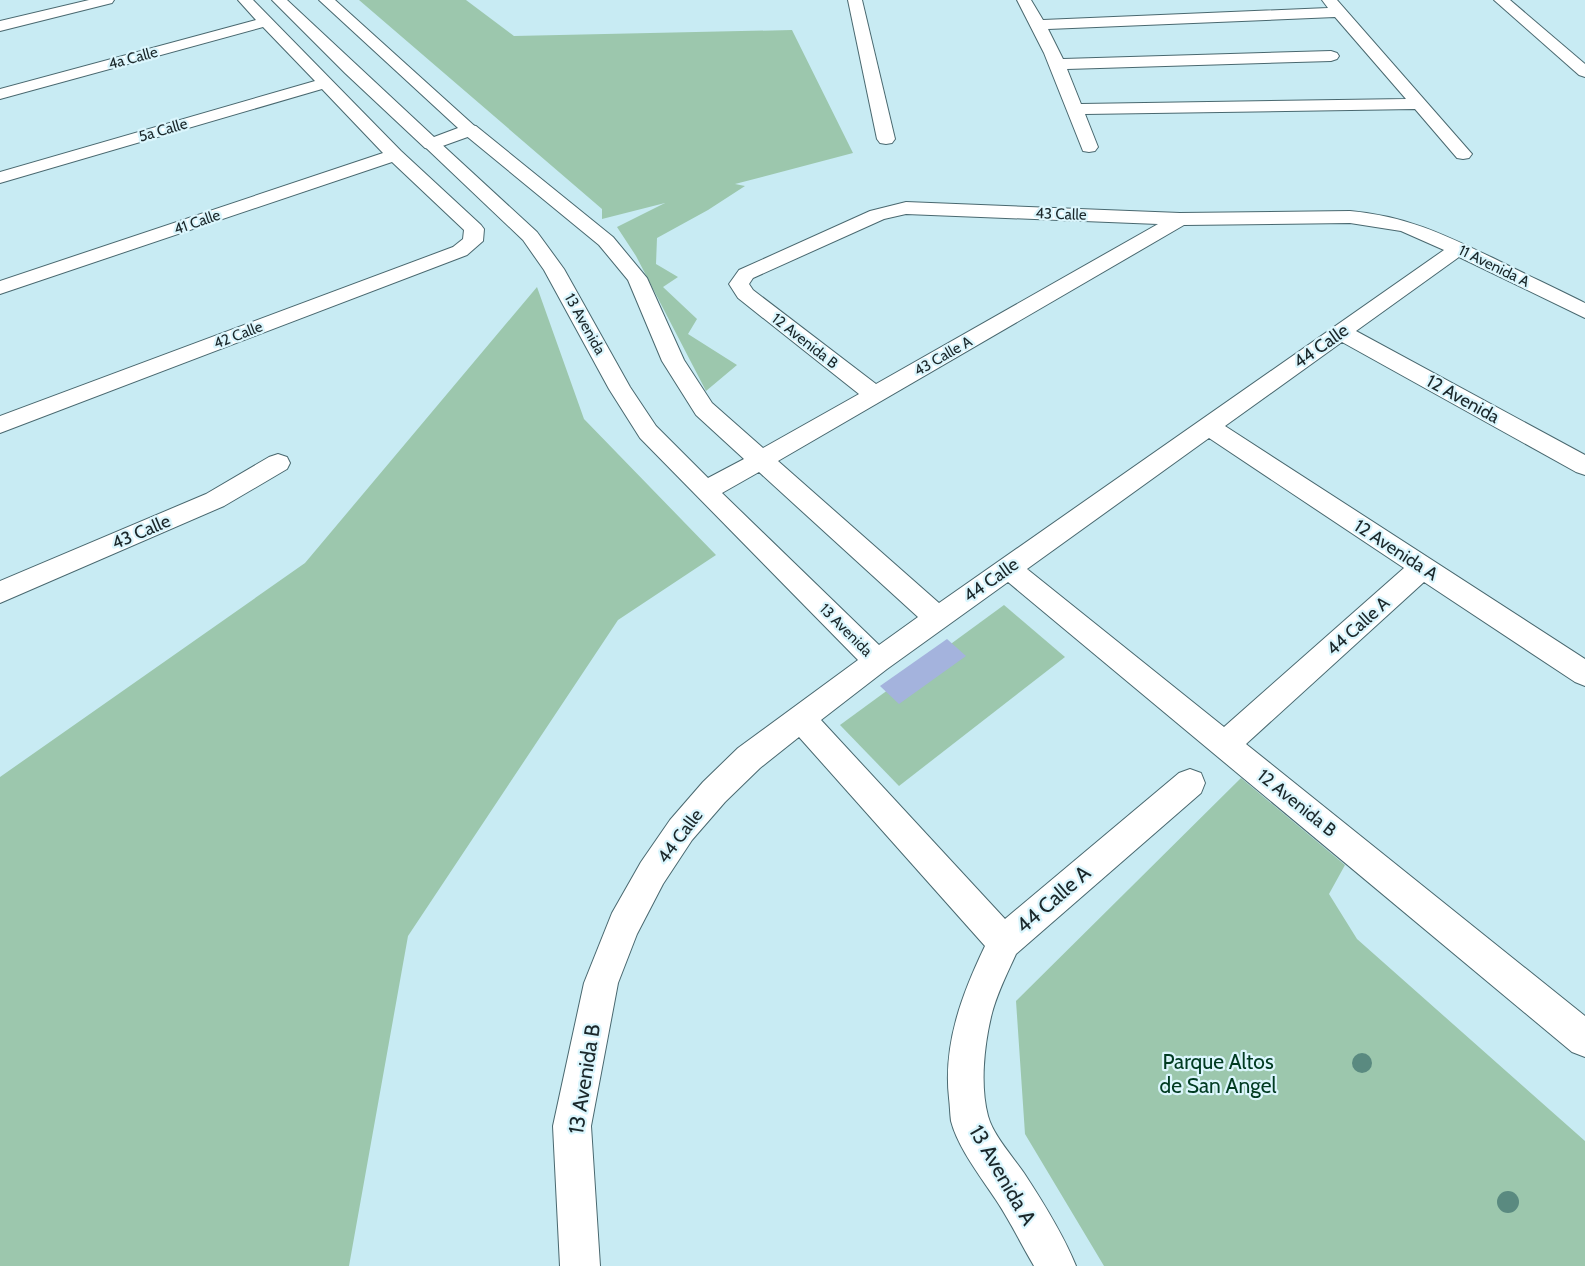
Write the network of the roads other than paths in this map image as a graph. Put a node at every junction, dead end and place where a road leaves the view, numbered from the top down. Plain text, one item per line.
1 (107, 0) edge
2 (245, 0) edge
3 (279, 0) edge
4 (326, 0) edge
5 (855, 0) edge
6 (1024, 0) edge
7 (1501, 0) edge
8 (1334, 6) edge
9 (266, 22) junction
10 (1040, 25) junction
11 (0, 26) edge
12 (1331, 56) dead end
13 (1059, 64) junction
14 (1581, 66) edge
15 (326, 83) junction
16 (0, 94) edge
17 (1419, 104) junction
18 (1075, 109) junction
19 (470, 130) junction
20 (886, 139) dead end
21 (431, 144) junction
22 (1089, 147) dead end
23 (1463, 154) dead end
24 (395, 155) junction
25 (0, 178) edge
26 (1180, 219) junction
27 (1401, 224) joint
28 (1458, 249) junction
29 (739, 284) joint
30 (0, 288) edge
31 (1585, 311) edge
32 (1341, 332) junction
33 (875, 395) junction
34 (0, 425) edge
35 (1208, 426) junction
36 (760, 461) junction
37 (278, 463) dead end
38 (1585, 466) edge
39 (705, 491) junction
40 (1008, 568) junction
41 (1423, 568) junction
42 (0, 592) edge
43 (938, 618) junction
44 (877, 661) junction
45 (1585, 674) edge
46 (801, 719) junction
47 (1225, 745) junction
48 (1190, 783) dead end
49 (1004, 942) junction
50 (601, 983) joint
51 (1585, 1039) edge
52 (968, 1050) joint
53 (580, 1266) edge
54 (1056, 1266) edge

1 - 11 street
2 - 9 street
3 - 21 street, 13 Avenida
4 - 19 street
5 - 20 street
6 - 10 street
7 - 14 street
8 - 10 street
8 - 17 street
9 - 15 street
9 - 16 street, 4a Calle
10 - 13 street
12 - 13 street
13 - 18 street
15 - 24 street
15 - 25 street, 5a Calle
17 - 18 street
17 - 23 street
18 - 22 street
19 - 21 street
19 - 36 street
21 - 39 street, 13 Avenida
24 - 30 street, 41 Calle
24 - 34 street, 42 Calle
26 - 27 street, 43 Calle
26 - 29 street, 43 Calle
26 - 33 street, 43 Calle A
27 - 28 street, 11 Avenida A
28 - 31 street, 11 Avenida A
28 - 32 street, 44 Calle
29 - 33 street, 12 Avenida B
32 - 35 street, 44 Calle
32 - 38 street, 12 Avenida
33 - 36 street, 43 Calle A
35 - 40 street, 44 Calle
35 - 41 street, 12 Avenida A
36 - 39 street, 43 Calle A
36 - 43 street
37 - 42 street, 43 Calle
39 - 44 street, 13 Avenida
40 - 43 street, 44 Calle
40 - 47 street, 12 Avenida B
41 - 45 street, 12 Avenida A
41 - 47 street, 44 Calle A
43 - 44 street, 44 Calle
44 - 46 street, 44 Calle
46 - 49 street
46 - 50 street, 44 Calle
47 - 51 street, 12 Avenida B
48 - 49 street, 44 Calle A
49 - 52 street, 44 Calle A
50 - 53 street, 13 Avenida B
52 - 54 street, 13 Avenida A

